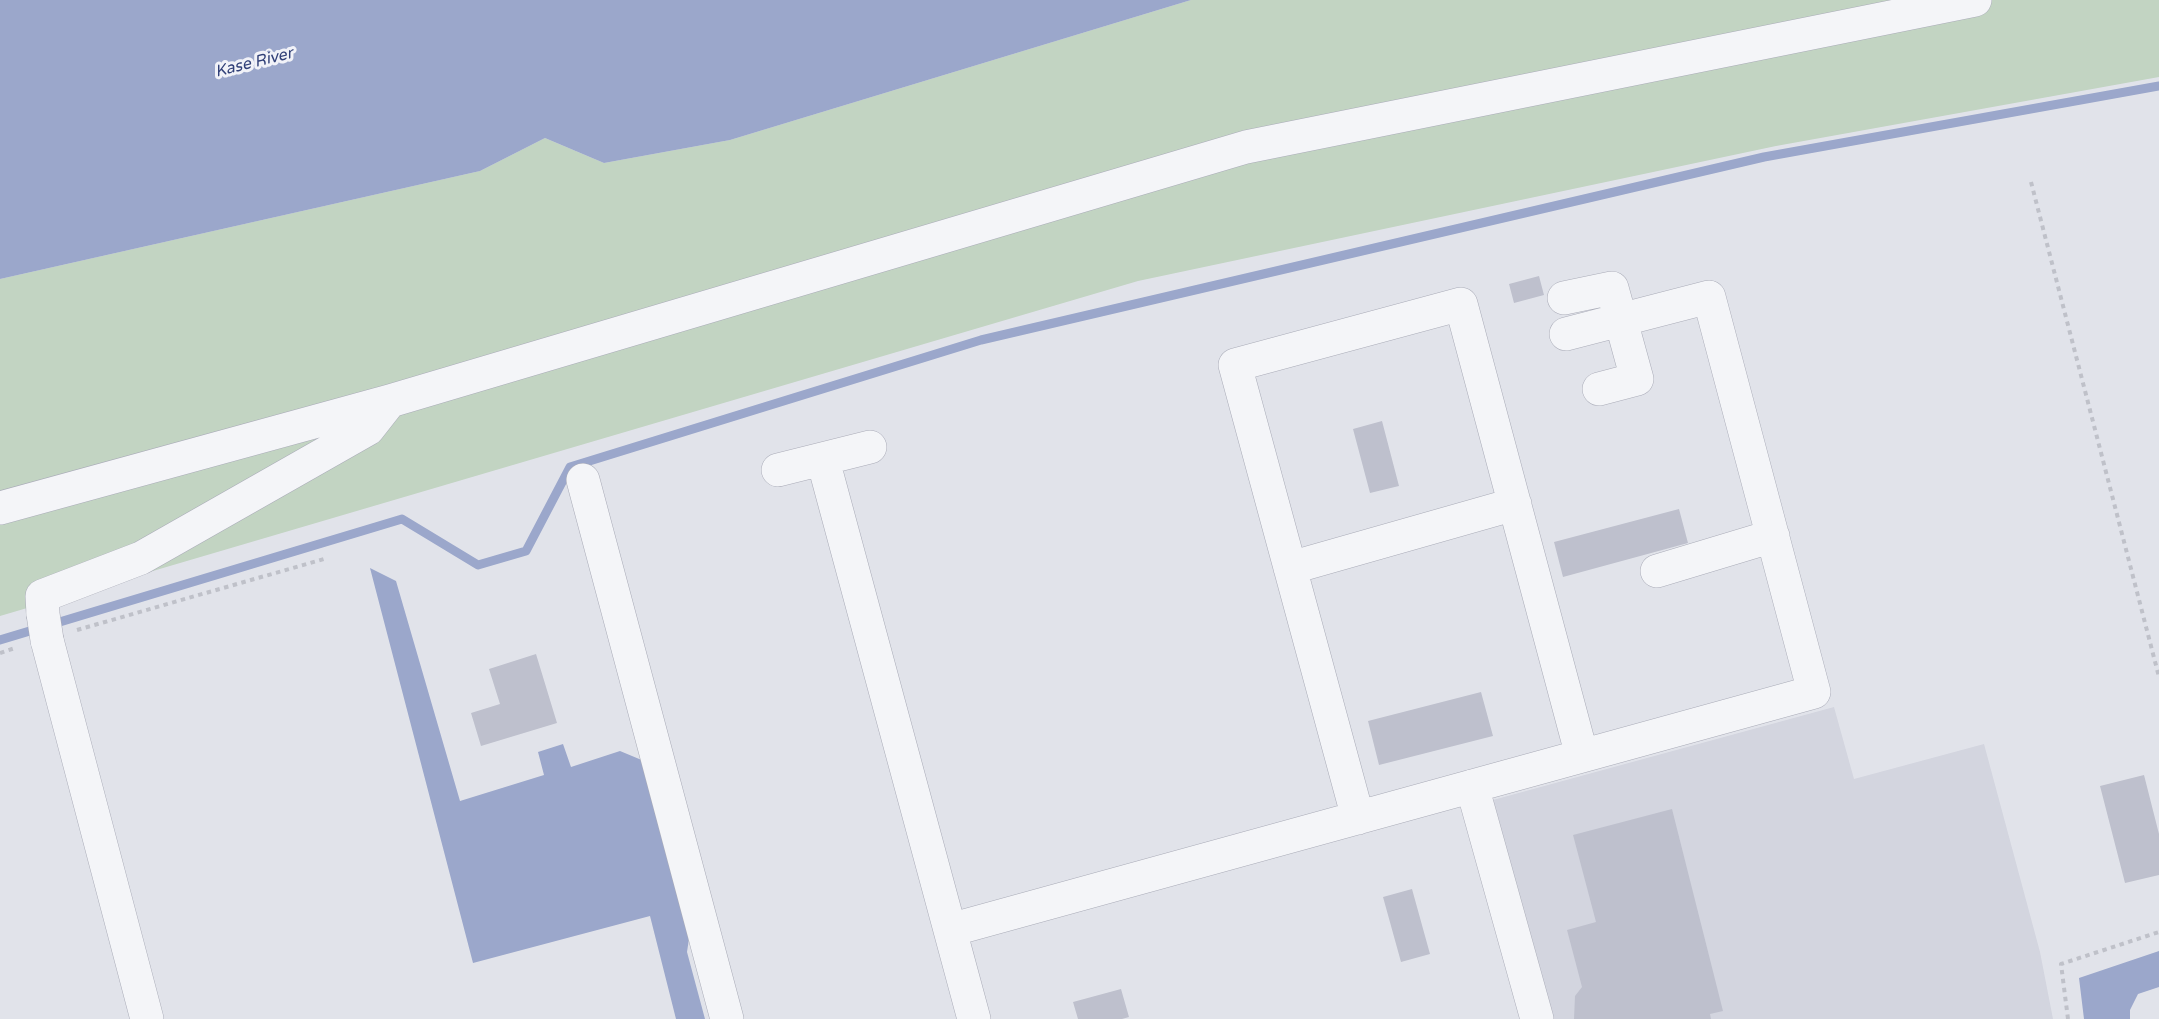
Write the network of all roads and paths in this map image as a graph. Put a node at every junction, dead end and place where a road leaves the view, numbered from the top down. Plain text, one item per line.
1 (1975, 0) edge
2 (2031, 182) dead end
3 (1564, 298) dead end
4 (1621, 320) junction
5 (1566, 334) dead end
6 (1599, 388) dead end
7 (390, 401) junction
8 (870, 447) dead end
9 (823, 460) junction
10 (778, 470) dead end
11 (583, 480) dead end
12 (1515, 504) junction
13 (0, 508) edge
14 (1773, 536) junction
15 (324, 559) dead end
16 (1290, 568) junction
17 (1657, 571) dead end
18 (45, 633) junction
19 (0, 653) edge
20 (2159, 677) edge
21 (1582, 756) junction
22 (1472, 786) junction
23 (1358, 818) junction
24 (961, 927) dead end
25 (2159, 932) edge
26 (147, 1019) edge
27 (727, 1019) edge
28 (974, 1019) edge
29 (1537, 1019) edge
30 (2068, 1019) edge

1 - 7 street
2 - 20 path
3 - 4 street
4 - 5 street
4 - 6 street
4 - 14 street
7 - 13 street
7 - 18 street
8 - 9 street
9 - 10 street
9 - 28 street
11 - 27 street
12 - 16 street
12 - 16 street
12 - 21 street
14 - 17 street
14 - 21 street
15 - 18 path
16 - 23 street
18 - 19 path
18 - 26 street
21 - 22 street
22 - 23 street
22 - 29 street
23 - 24 street
25 - 30 path

